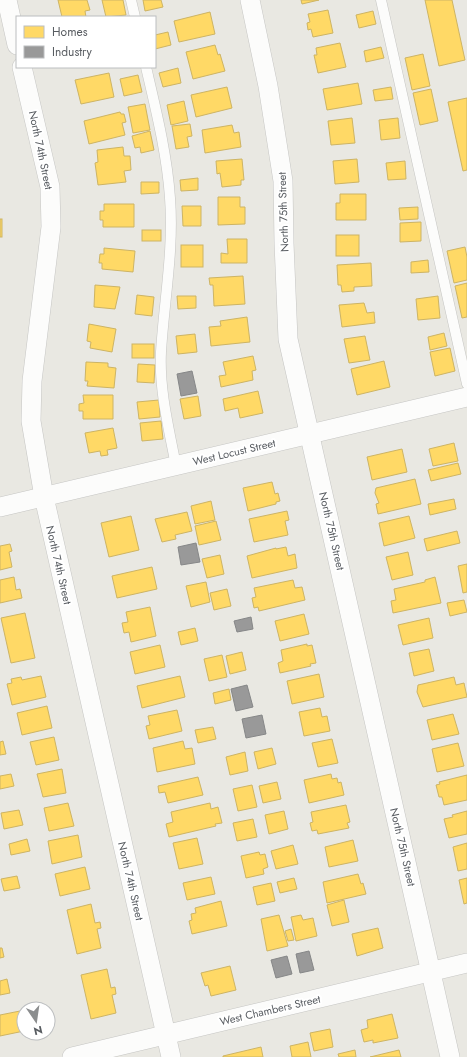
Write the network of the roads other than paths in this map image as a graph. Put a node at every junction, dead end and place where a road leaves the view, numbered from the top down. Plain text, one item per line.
1 (7, 0) edge
2 (132, 0) edge
3 (250, 0) edge
4 (381, 0) edge
5 (135, 16) edge
6 (16, 40) edge
7 (22, 68) edge
8 (146, 68) edge
9 (467, 384) edge
10 (467, 397) edge
11 (310, 434) junction
12 (176, 466) junction
13 (44, 497) junction
14 (0, 508) edge
15 (467, 963) edge
16 (431, 972) junction
17 (166, 1034) junction
18 (72, 1057) edge
19 (171, 1057) edge
20 (450, 1057) edge

1 - 6 street
2 - 5 lane
3 - 11 street, North 75th Street
4 - 9 lane
7 - 13 street, North 74th Street
8 - 12 lane
10 - 11 street, West Locust Street
11 - 12 street, West Locust Street
11 - 16 street, North 75th Street
12 - 13 street, West Locust Street
13 - 14 street, West Locust Street
13 - 17 street, North 74th Street
15 - 16 street, West Chambers Street
16 - 17 street, West Chambers Street
16 - 20 street, North 75th Street
17 - 18 street, West Chambers Street
17 - 19 street, North 74th Street

